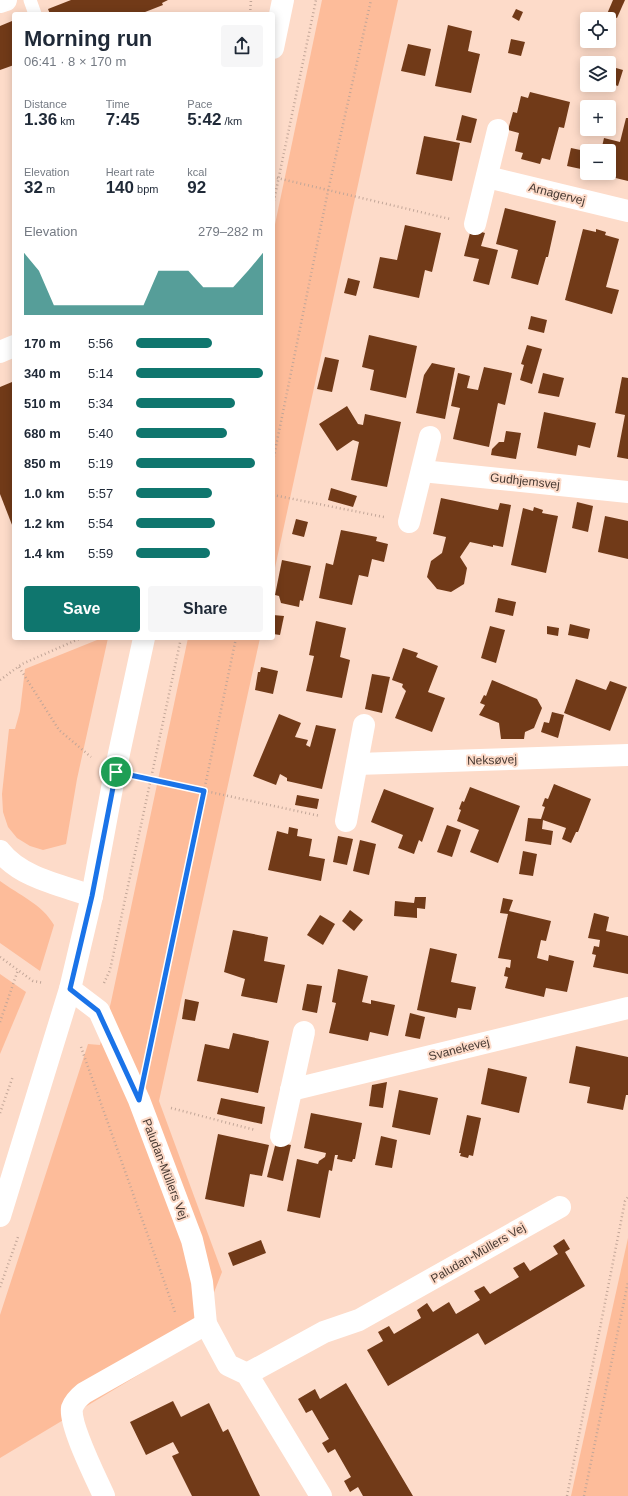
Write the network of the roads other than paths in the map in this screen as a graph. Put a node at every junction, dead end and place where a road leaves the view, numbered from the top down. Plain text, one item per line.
1 (6, 0) edge
2 (30, 0) edge
3 (283, 0) edge
4 (0, 2) edge
5 (35, 12) edge
6 (275, 38) edge
7 (498, 130) dead end
8 (486, 177) junction
9 (628, 212) edge
10 (475, 224) road end
11 (12, 347) edge
12 (0, 352) edge
13 (430, 437) dead end
14 (422, 471) junction
15 (628, 492) edge
16 (409, 522) road end
17 (144, 640) edge
18 (364, 725) dead end
19 (628, 755) edge
20 (357, 764) junction
21 (346, 821) road end
22 (0, 851) edge
23 (92, 896) junction
24 (70, 989) junction
25 (628, 1008) edge
26 (304, 1032) dead end
27 (291, 1090) junction
28 (281, 1136) road end
29 (16, 1166) junction
30 (0, 1200) edge
31 (560, 1207) dead end
32 (0, 1216) edge
33 (206, 1324) junction
34 (247, 1374) junction
35 (104, 1496) edge
36 (321, 1496) edge

1 - 4 street
2 - 5 lane
3 - 6 street
7 - 8 street
8 - 9 street, Arnagervej
8 - 10 street
11 - 12 street
13 - 14 street
14 - 15 street, Gudhjemsvej
14 - 16 street
17 - 23 street
18 - 20 street
19 - 20 street, Neksøvej
20 - 21 street
22 - 23 street
23 - 24 street
24 - 29 street
24 - 33 street, Paludan-Müllers Vej
25 - 27 street, Svanekevej
26 - 27 street
27 - 28 street
29 - 30 street
29 - 32 street
31 - 34 street, Paludan-Müllers Vej
33 - 34 street, Paludan-Müllers Vej
33 - 35 street
34 - 36 street

